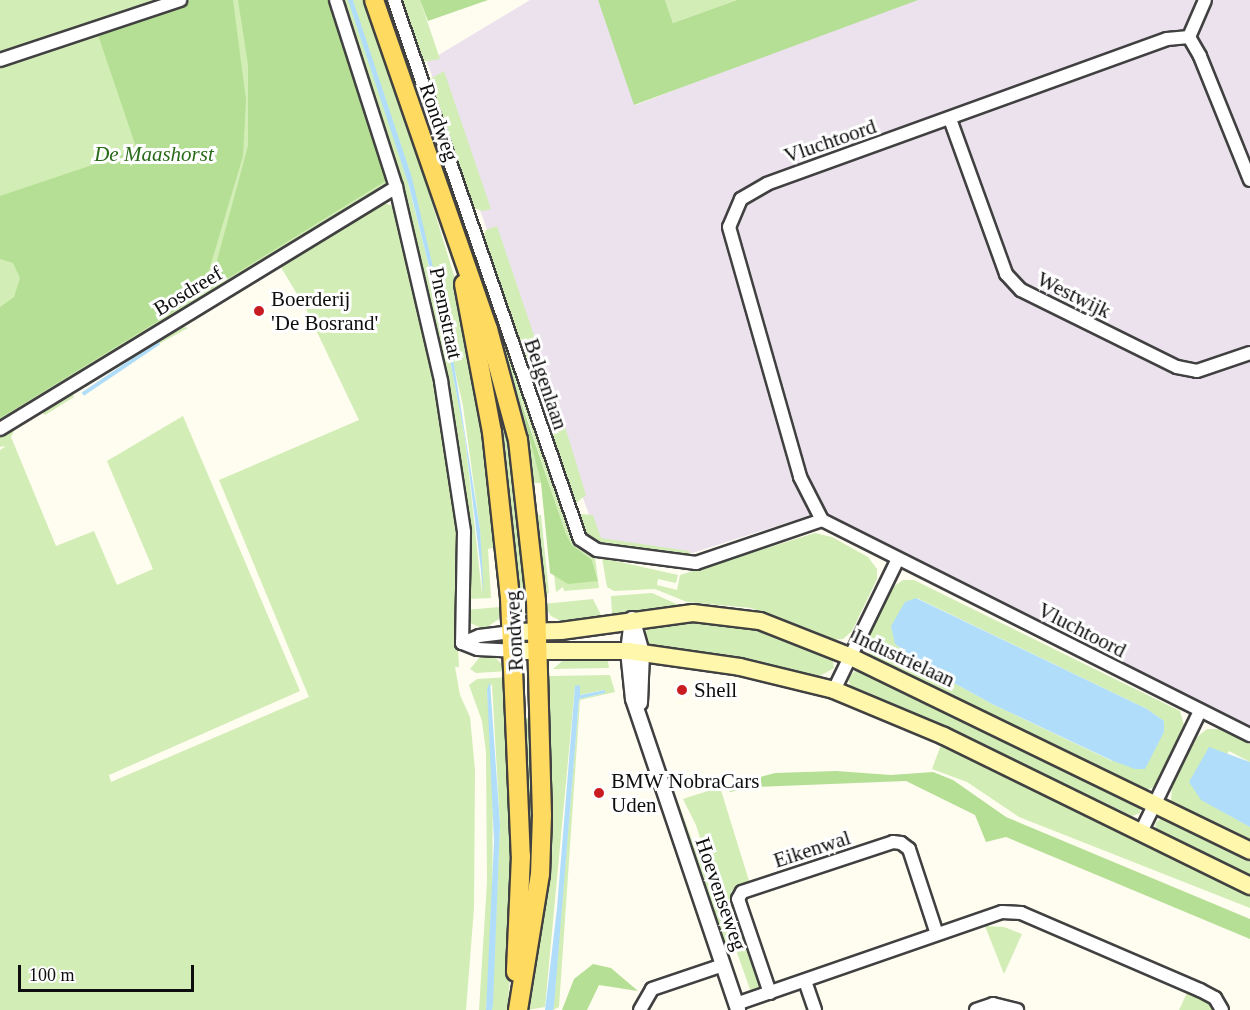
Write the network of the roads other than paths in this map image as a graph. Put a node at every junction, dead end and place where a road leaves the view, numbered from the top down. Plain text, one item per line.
1 (180, 0) edge
2 (336, 0) edge
3 (374, 0) edge
4 (394, 0) edge
5 (1205, 0) edge
6 (1189, 37) junction
7 (0, 60) edge
8 (950, 119) junction
9 (1250, 180) edge
10 (396, 187) junction
11 (461, 258) junction
12 (1250, 353) edge
13 (0, 429) edge
14 (822, 520) junction
15 (898, 559) junction
16 (632, 619) junction
17 (512, 632) junction
18 (537, 632) junction
19 (462, 643) junction
20 (513, 651) junction
21 (538, 651) junction
22 (635, 652) junction
23 (849, 656) junction
24 (834, 690) junction
25 (1200, 711) junction
26 (1250, 735) edge
27 (1155, 804) junction
28 (1141, 832) junction
29 (1250, 851) edge
30 (1250, 886) edge
31 (937, 934) junction
32 (723, 965) junction
33 (805, 981) junction
34 (770, 993) junction
35 (737, 1007) edge
36 (516, 1010) edge
37 (640, 1010) edge
38 (815, 1010) edge
39 (976, 1010) edge
40 (1017, 1010) edge
41 (1222, 1010) edge

1 - 7 street
2 - 10 street, Pnemstraat
3 - 11 main road, Rondweg
4 - 14 street, Belgenlaan
5 - 6 street
6 - 8 street, Vluchtoord
6 - 9 street
8 - 12 street, Westwijk
8 - 14 street, Vluchtoord
10 - 13 street, Bosdreef
10 - 19 street, Pnemstraat
11 - 17 main road, Rondweg
11 - 18 main road, Rondweg
14 - 15 street, Vluchtoord
15 - 23 street
15 - 25 street, Vluchtoord
16 - 18 main road, Industrielaan
16 - 22 street, Hoevenseweg
16 - 23 main road, Industrielaan
17 - 18 main road, Industrielaan
17 - 19 street
17 - 20 main road, Rondweg
18 - 21 main road, Rondweg
19 - 20 street
20 - 21 main road
20 - 36 main road, Rondweg
21 - 22 main road
21 - 36 main road, Rondweg
22 - 24 main road
22 - 32 street, Hoevenseweg
23 - 24 street
23 - 27 main road, Industrielaan
24 - 28 main road
25 - 26 street, Vluchtoord
25 - 27 street
27 - 28 street
27 - 29 main road, Industrielaan
28 - 30 main road
31 - 33 street
31 - 34 street, Eikenwal
31 - 41 street
32 - 35 street, Hoevenseweg
32 - 37 street
33 - 34 street
33 - 38 street
34 - 35 street
39 - 40 street

